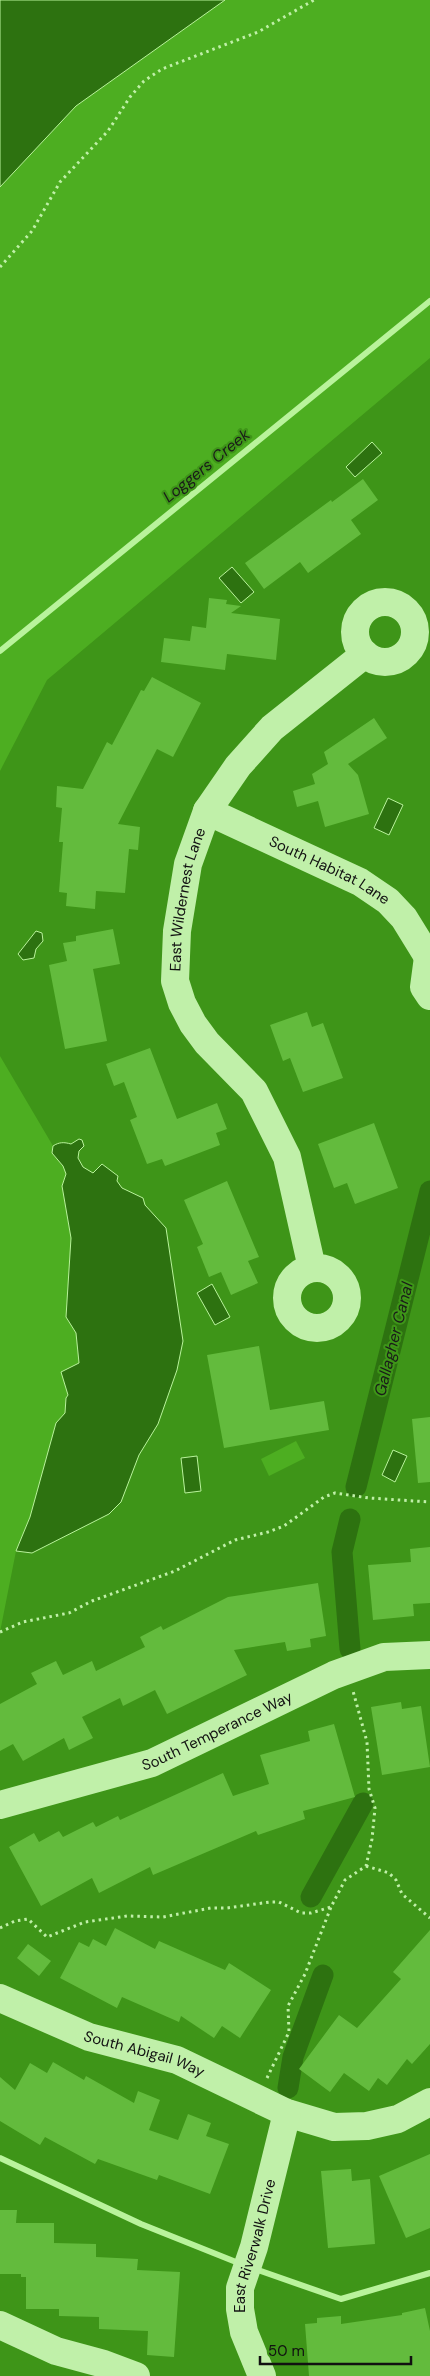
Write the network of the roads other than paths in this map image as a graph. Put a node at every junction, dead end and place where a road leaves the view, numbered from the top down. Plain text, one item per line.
1 (365, 654) dead end
2 (207, 811) junction
3 (429, 958) edge
4 (430, 996) edge
5 (312, 1268) dead end
6 (430, 1655) edge
7 (0, 1804) edge
8 (0, 1998) edge
9 (430, 2102) edge
10 (287, 2113) junction
11 (0, 2325) edge
12 (136, 2376) edge
13 (262, 2376) edge

1 - 2 street, East Wildernest Lane
2 - 3 street, South Habitat Lane
2 - 5 street, East Wildernest Lane
3 - 4 street, South Habitat Lane
6 - 7 street, South Temperance Way
8 - 10 street, South Abigail Way
9 - 10 street, South Abigail Way
10 - 13 street, East Riverwalk Drive
11 - 12 street

